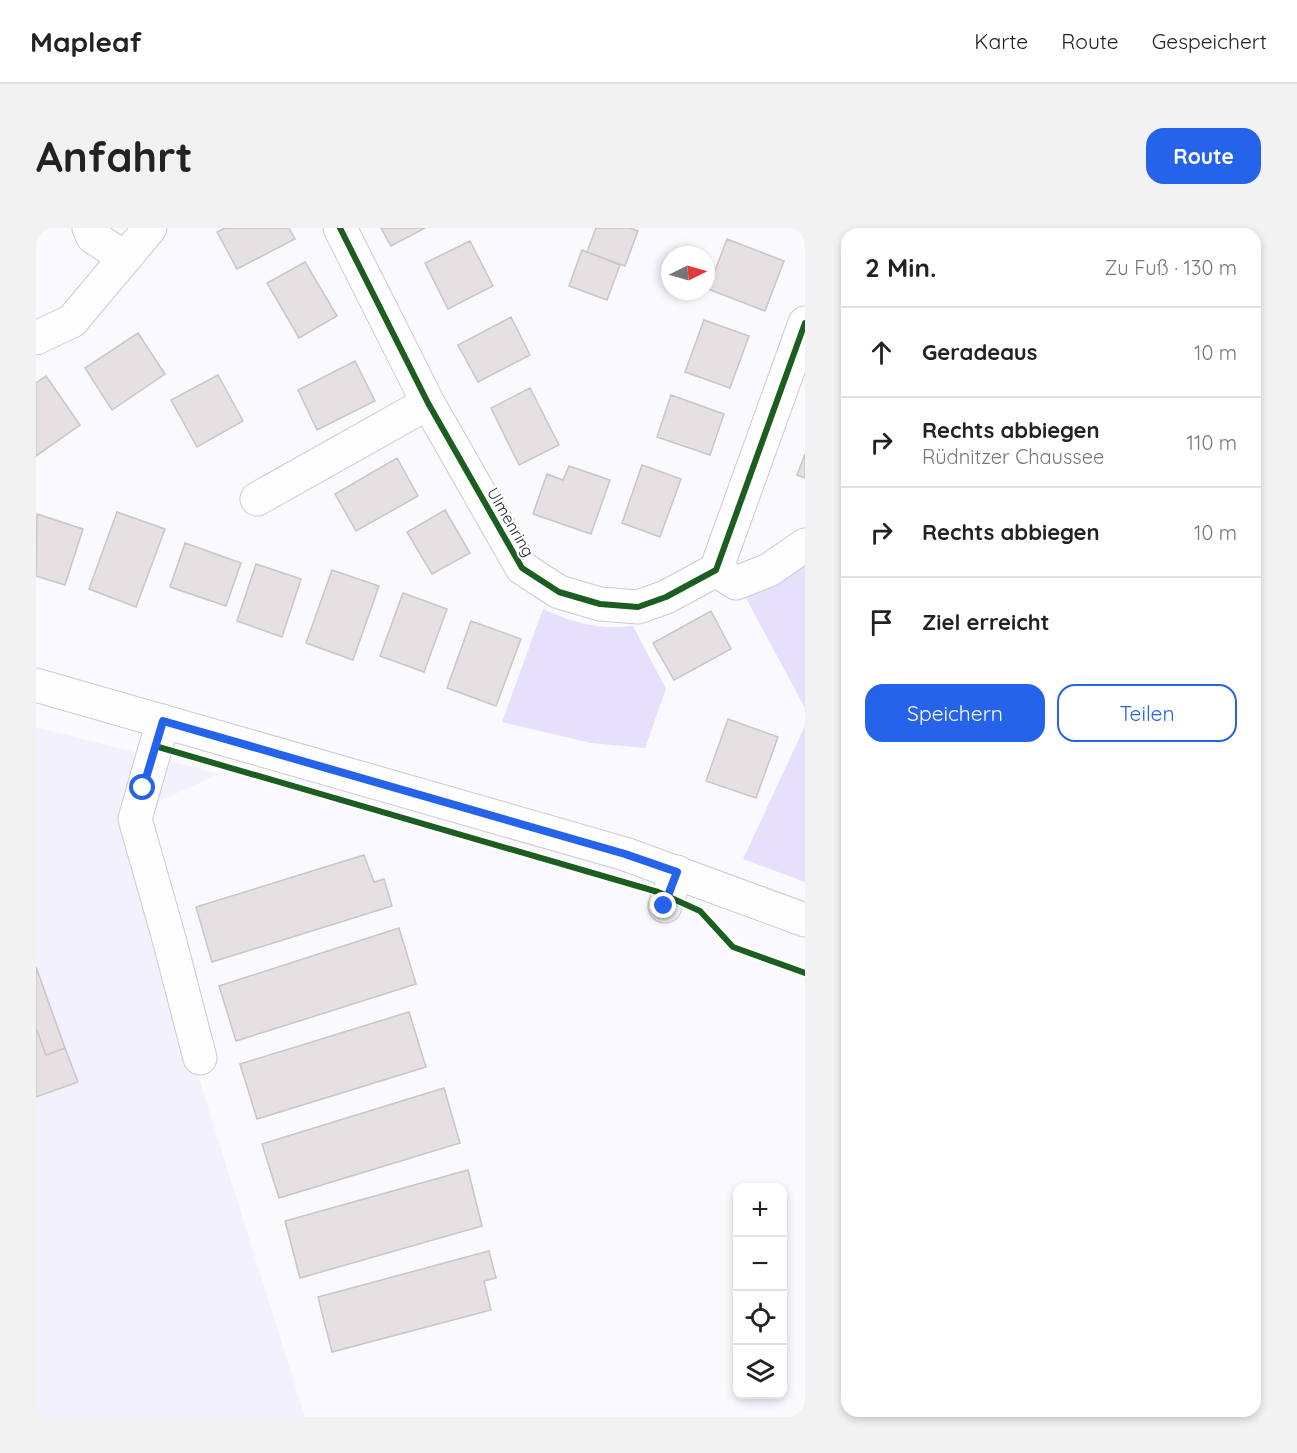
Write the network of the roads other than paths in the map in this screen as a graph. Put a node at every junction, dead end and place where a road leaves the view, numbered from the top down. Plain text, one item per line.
1 (89, 228) edge
2 (150, 228) edge
3 (340, 228) edge
4 (124, 257) junction
5 (805, 323) edge
6 (36, 338) edge
7 (429, 403) junction
8 (257, 499) dead end
9 (805, 545) edge
10 (716, 570) junction
11 (36, 686) edge
12 (163, 721) junction
13 (677, 872) junction
14 (664, 906) dead end
15 (805, 920) edge
16 (200, 1058) dead end

1 - 4 street
2 - 4 street
3 - 7 street, Ulmenring
4 - 6 street
5 - 10 street
7 - 8 street
7 - 10 street, Ulmenring
9 - 10 street
11 - 12 street
12 - 13 street
12 - 16 street
13 - 14 street
13 - 15 street

